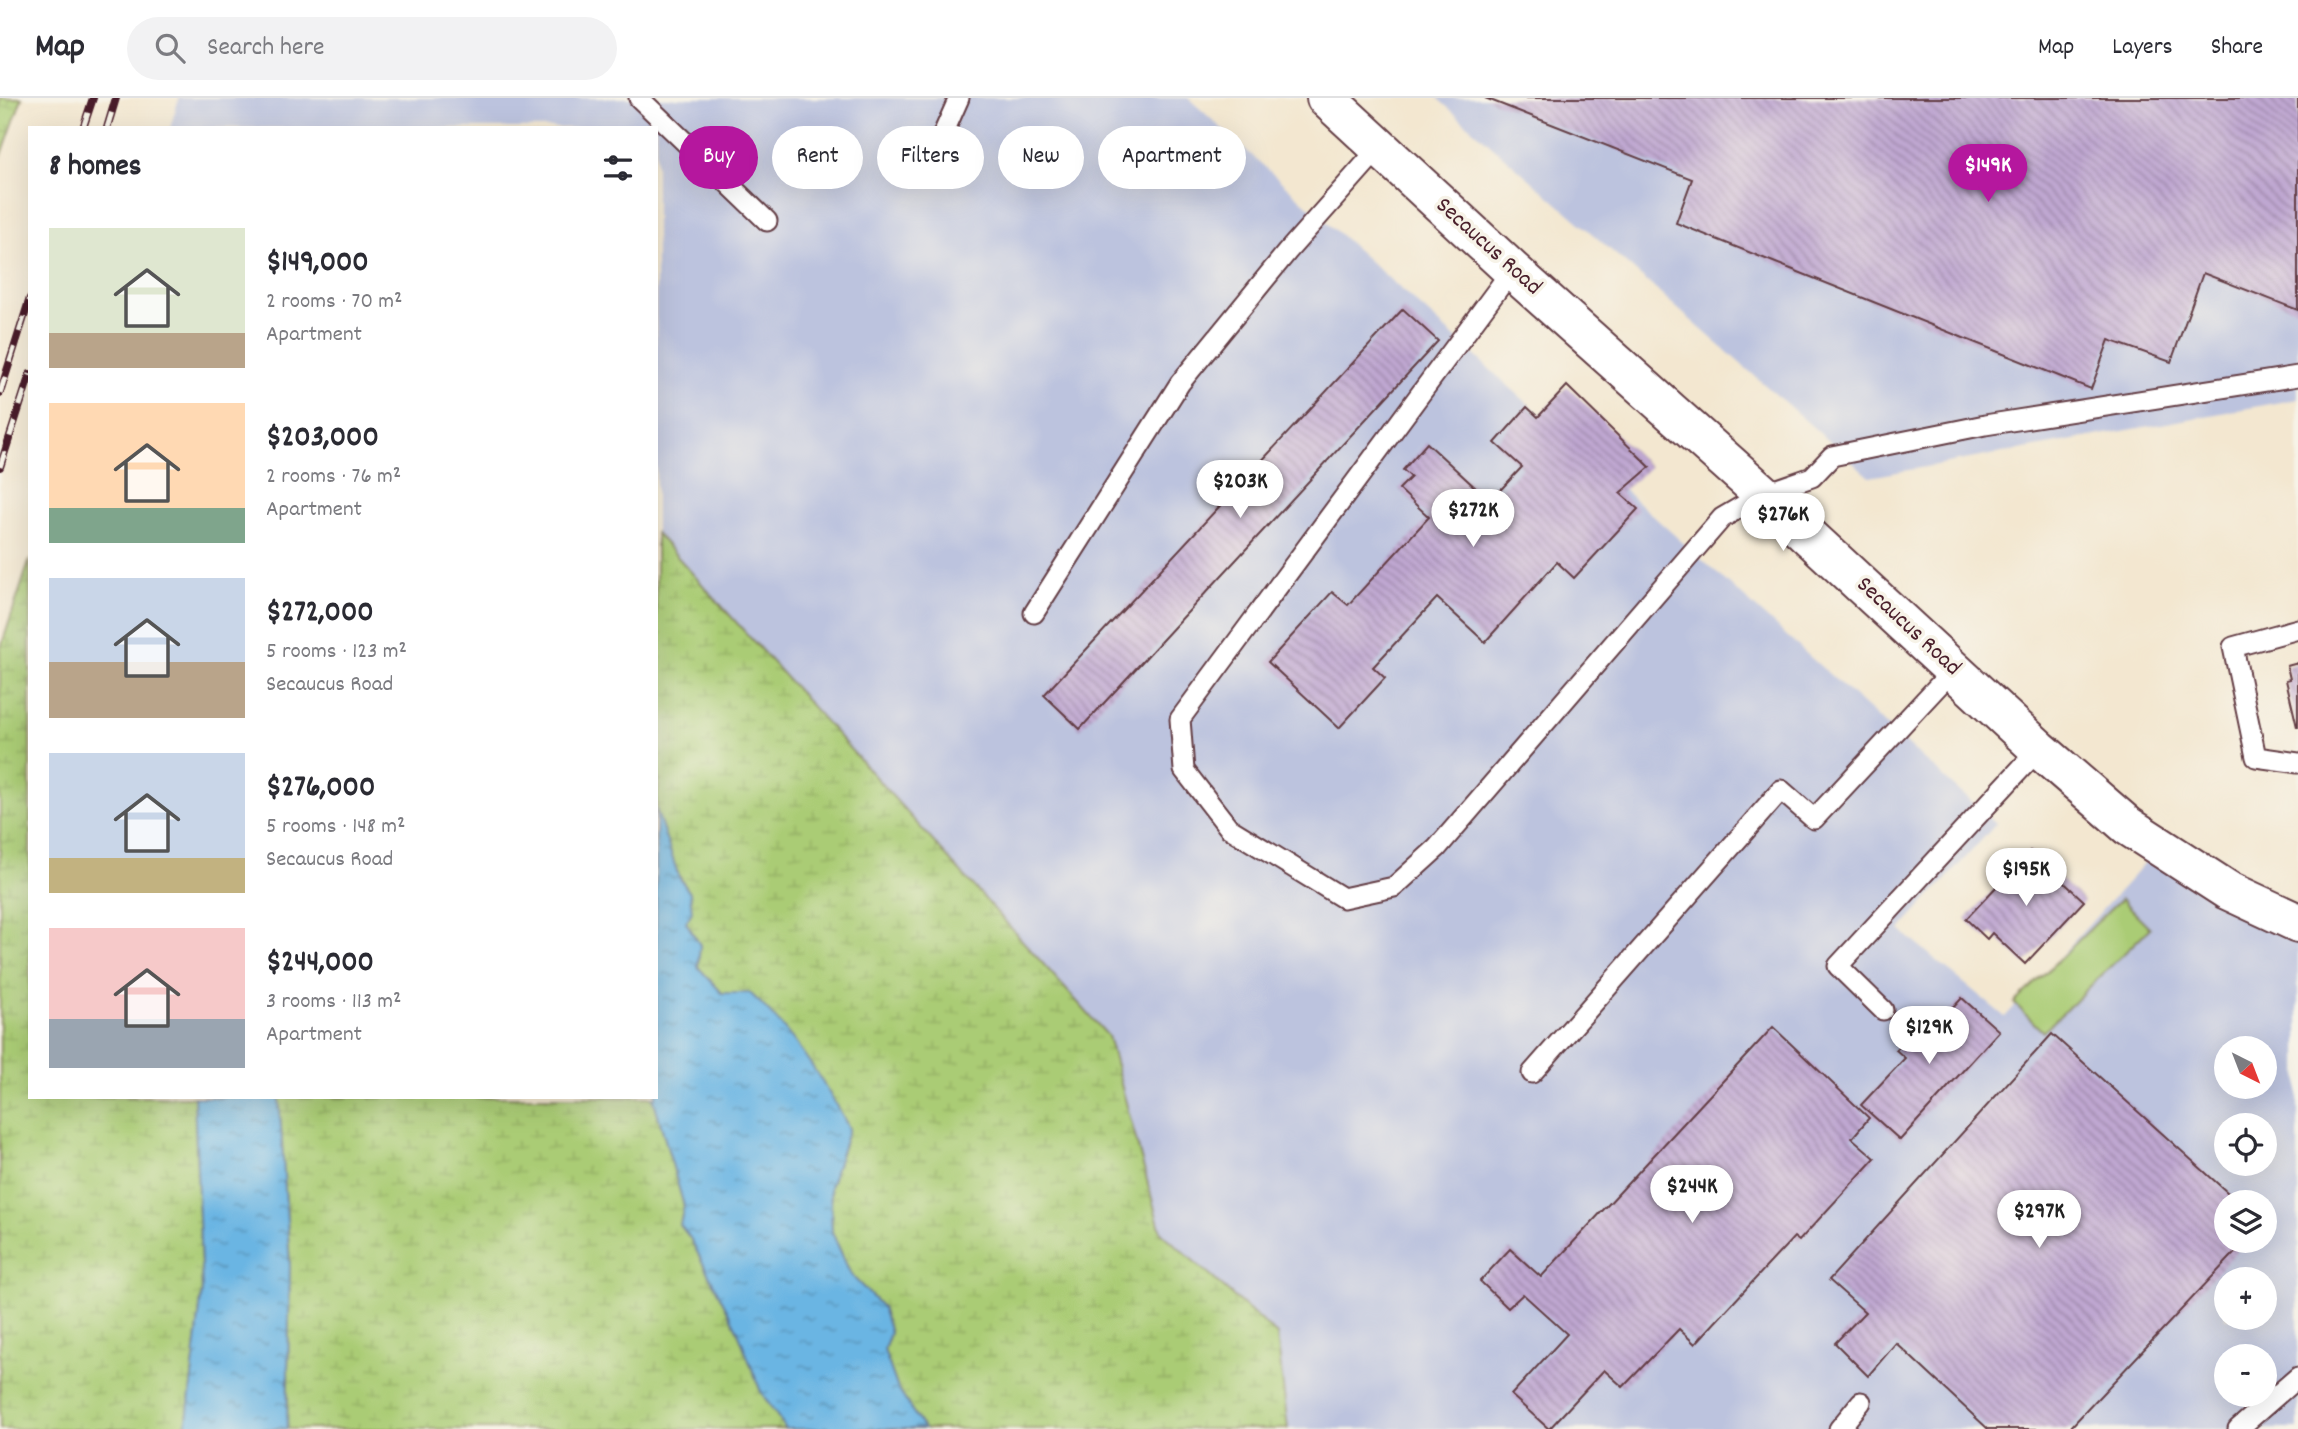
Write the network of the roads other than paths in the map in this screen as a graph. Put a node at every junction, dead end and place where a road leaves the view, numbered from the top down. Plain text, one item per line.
1 (639, 98) edge
2 (959, 98) edge
3 (1326, 98) edge
4 (947, 126) edge
5 (1380, 147) junction
6 (767, 221) dead end
7 (1512, 270) junction
8 (2298, 376) edge
9 (1763, 494) junction
10 (1034, 613) dead end
11 (2298, 629) edge
12 (1954, 669) junction
13 (2039, 749) junction
14 (2298, 763) edge
15 (2298, 923) edge
16 (1883, 1010) dead end
17 (1532, 1073) dead end
18 (2298, 1377) edge
19 (1861, 1402) dead end
20 (1839, 1429) edge
21 (2238, 1429) edge

1 - 6 lane
2 - 4 lane
3 - 5 main road, Secaucus Road
5 - 7 main road, Secaucus Road
5 - 10 lane
7 - 9 main road, Secaucus Road
7 - 9 lane
8 - 9 lane
9 - 12 main road, Secaucus Road
11 - 14 lane
12 - 13 main road, Secaucus Road
12 - 17 lane
13 - 15 main road, Secaucus Road
13 - 16 lane
18 - 21 lane
19 - 20 lane

